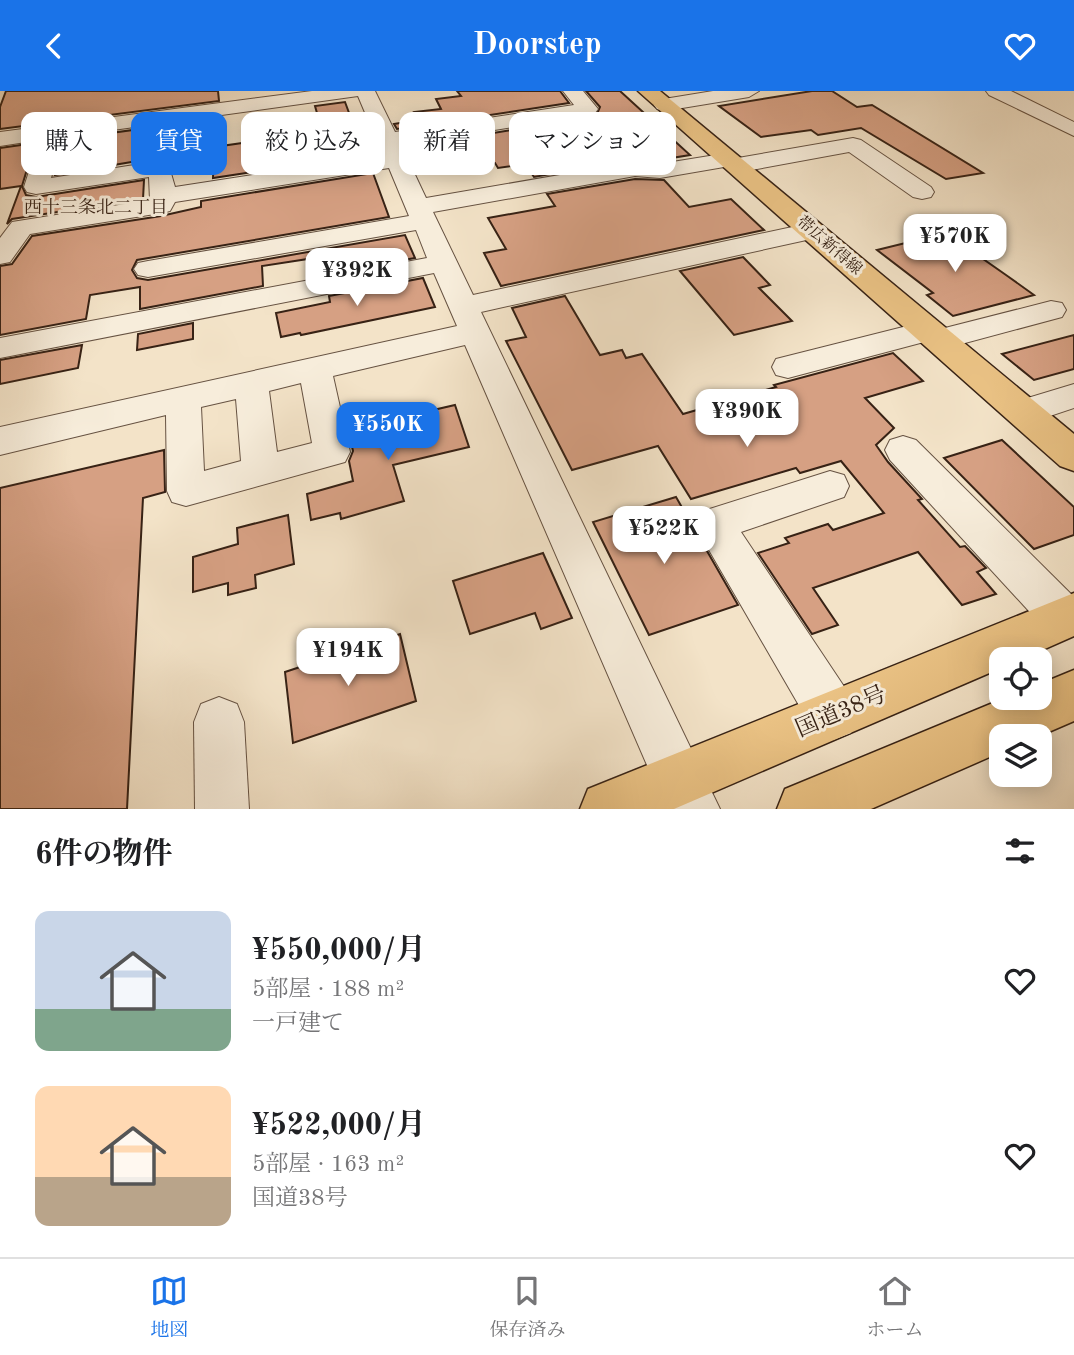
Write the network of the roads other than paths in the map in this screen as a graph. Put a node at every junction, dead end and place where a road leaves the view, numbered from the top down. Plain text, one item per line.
1 (356, 91) edge
2 (365, 91) edge
3 (573, 91) edge
4 (749, 91) edge
5 (996, 91) edge
6 (699, 95) edge
7 (656, 98) edge
8 (233, 99) edge
9 (114, 102) dead end
10 (1074, 106) edge
11 (112, 112) edge
12 (1038, 112) junction
13 (117, 123) edge
14 (1074, 130) edge
15 (21, 137) edge
16 (0, 139) edge
17 (392, 150) junction
18 (732, 163) junction
19 (40, 175) edge
20 (922, 192) dead end
21 (164, 196) junction
22 (421, 214) junction
23 (811, 231) junction
24 (0, 256) edge
25 (444, 263) junction
26 (148, 269) dead end
27 (1051, 310) dead end
28 (471, 319) junction
29 (933, 336) junction
30 (0, 348) edge
31 (788, 367) dead end
32 (315, 369) junction
33 (251, 384) junction
34 (1074, 396) edge
35 (183, 399) junction
36 (1023, 412) junction
37 (0, 441) edge
38 (903, 450) dead end
39 (1074, 456) edge
40 (261, 471) junction
41 (830, 486) dead end
42 (1070, 616) edge
43 (1074, 695) edge
44 (833, 715) junction
45 (219, 722) dead end
46 (686, 795) edge
47 (222, 809) edge
48 (608, 809) edge
49 (805, 809) edge

1 - 8 street
2 - 17 street
3 - 17 street
4 - 6 street
5 - 12 street
6 - 7 street
7 - 18 main road, 帯広新得線
8 - 13 street
9 - 11 street
10 - 12 street
12 - 14 street
15 - 16 street
17 - 21 street
17 - 22 street
18 - 20 street
18 - 22 street
18 - 23 main road, 帯広新得線
19 - 21 street
21 - 24 street
22 - 25 street
22 - 26 street
23 - 28 street
23 - 29 main road, 帯広新得線
25 - 28 street
25 - 30 street
27 - 29 street
28 - 32 street
28 - 46 street
29 - 31 street
29 - 36 main road, 帯広新得線
32 - 33 street
32 - 40 street
33 - 35 street
33 - 40 street
34 - 36 street
35 - 37 street
35 - 40 street
36 - 39 main road, 帯広新得線
38 - 42 street
41 - 44 street
42 - 44 main road, 国道38号
43 - 49 main road
44 - 46 main road, 国道38号
45 - 47 street
46 - 48 main road, 国道38号

